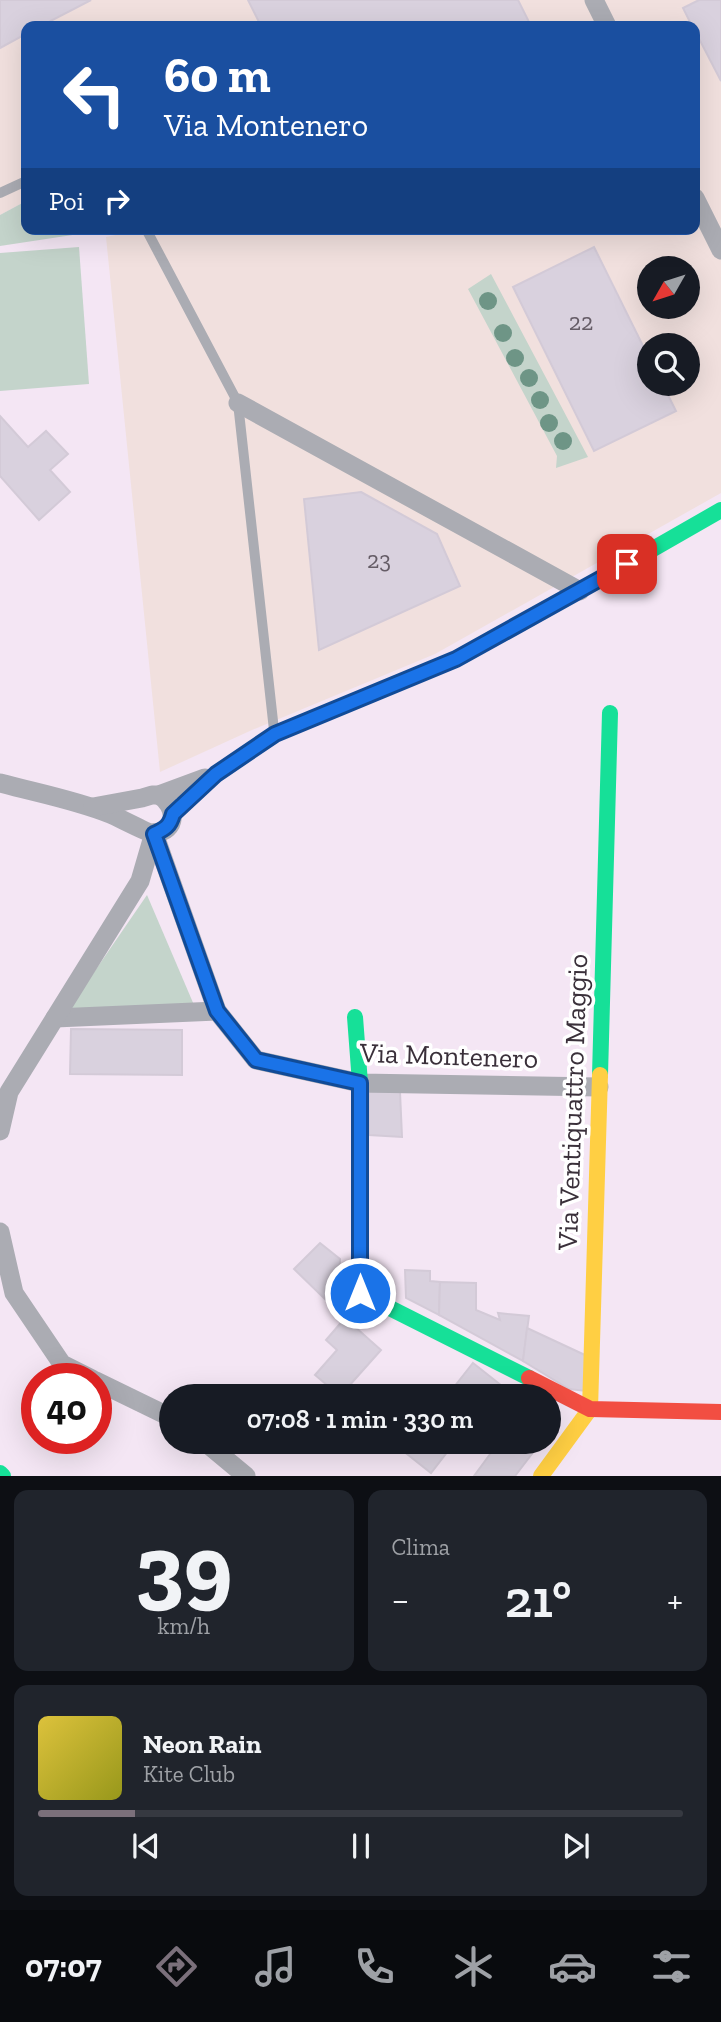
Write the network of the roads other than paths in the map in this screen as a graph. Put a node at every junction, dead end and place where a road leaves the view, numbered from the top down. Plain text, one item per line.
1 (594, 0) edge
2 (604, 21) edge
3 (21, 184) edge
4 (0, 194) edge
5 (700, 208) edge
6 (149, 235) edge
7 (721, 250) edge
8 (238, 403) junction
9 (721, 510) edge
10 (580, 591) junction
11 (610, 713) dead end
12 (275, 734) junction
13 (216, 774) junction
14 (0, 783) edge
15 (151, 797) junction
16 (92, 807) junction
17 (173, 814) junction
18 (146, 830) junction
19 (217, 1011) junction
20 (355, 1017) dead end
21 (55, 1018) junction
22 (360, 1083) junction
23 (599, 1087) junction
24 (0, 1131) edge
25 (0, 1232) edge
26 (61, 1363) edge
27 (112, 1389) edge
28 (590, 1409) junction
29 (159, 1412) edge
30 (721, 1412) edge
31 (219, 1454) edge
32 (246, 1476) edge
33 (541, 1476) edge

1 - 2 street
3 - 4 lane
5 - 7 street
6 - 8 lane
8 - 10 street
8 - 12 lane
9 - 10 street
10 - 12 street
11 - 23 street, Via Ventiquattro Maggio
12 - 13 street
13 - 15 street
13 - 17 street
14 - 16 street
15 - 16 street
15 - 17 street
15 - 18 street
16 - 18 street
17 - 18 street
18 - 19 street, Via Montenero
18 - 21 street
19 - 21 street
19 - 22 street, Via Montenero
20 - 22 street
21 - 24 street
22 - 23 street, Via Montenero
22 - 28 street
23 - 28 street, Via Ventiquattro Maggio
25 - 26 street
27 - 29 street
28 - 30 street
28 - 33 street
31 - 32 street

